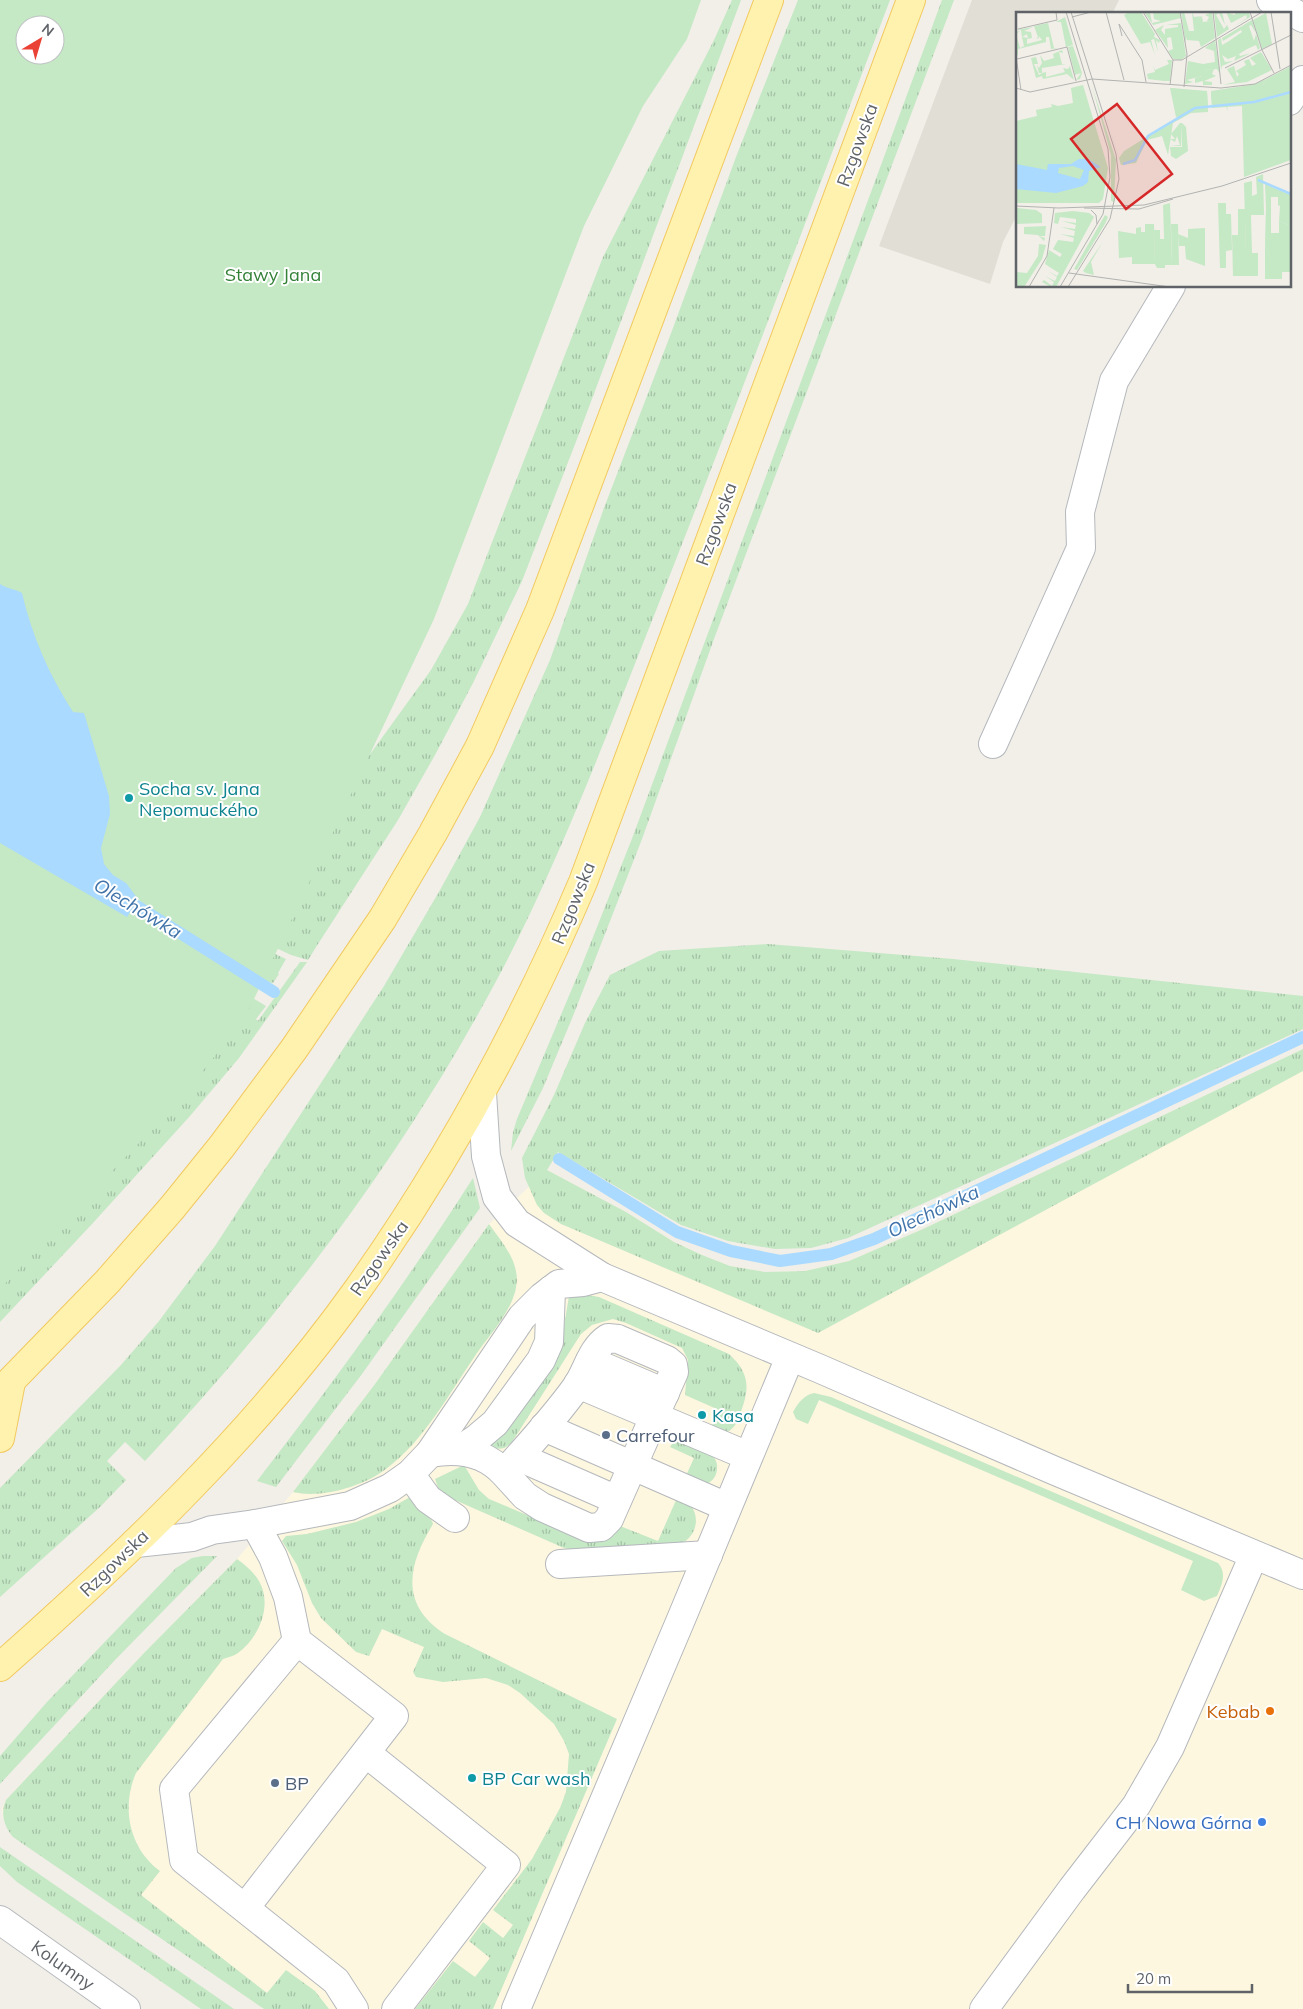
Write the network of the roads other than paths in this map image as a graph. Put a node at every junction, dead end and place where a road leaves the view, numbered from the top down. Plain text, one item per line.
1 (769, 0) edge
2 (911, 0) edge
3 (1271, 0) edge
4 (1303, 18) edge
5 (1303, 80) edge
6 (1290, 100) edge
7 (1171, 288) edge
8 (993, 744) dead end
9 (482, 1093) junction
10 (602, 1277) junction
11 (551, 1290) junction
12 (790, 1357) junction
13 (584, 1372) junction
14 (6, 1387) edge
15 (660, 1405) junction
16 (544, 1428) junction
17 (0, 1438) edge
18 (458, 1451) junction
19 (430, 1453) junction
20 (748, 1456) junction
21 (512, 1465) junction
22 (633, 1466) junction
23 (410, 1474) junction
24 (617, 1500) junction
25 (727, 1507) junction
26 (455, 1518) dead end
27 (256, 1524) junction
28 (136, 1543) junction
29 (1254, 1555) junction
30 (708, 1556) junction
31 (560, 1564) dead end
32 (1303, 1575) edge
33 (297, 1641) junction
34 (0, 1666) edge
35 (366, 1753) junction
36 (245, 1908) junction
37 (0, 1920) edge
38 (126, 2009) edge
39 (354, 2009) edge
40 (396, 2009) edge
41 (516, 2009) edge
42 (984, 2009) edge

1 - 14 main road
2 - 9 main road, Rzgowska
3 - 4 street
5 - 6 street
7 - 8 street
9 - 10 street
9 - 28 main road, Rzgowska
10 - 11 street
10 - 12 street
11 - 18 street
11 - 19 street
12 - 20 street
12 - 29 street
13 - 15 street
13 - 15 street
13 - 16 street
14 - 17 main road
15 - 20 street
15 - 22 street
16 - 21 street
16 - 22 street
18 - 19 street
18 - 21 street
19 - 23 street
20 - 25 street
21 - 24 street
21 - 24 street
22 - 24 street
22 - 25 street
23 - 26 street
23 - 27 street
25 - 30 street
27 - 28 street
27 - 33 street
28 - 34 main road, Rzgowska
29 - 32 street
29 - 42 street
30 - 31 street
30 - 41 street
33 - 35 street
33 - 36 street
35 - 36 street
35 - 40 street
36 - 39 street
37 - 38 street, Kolumny

